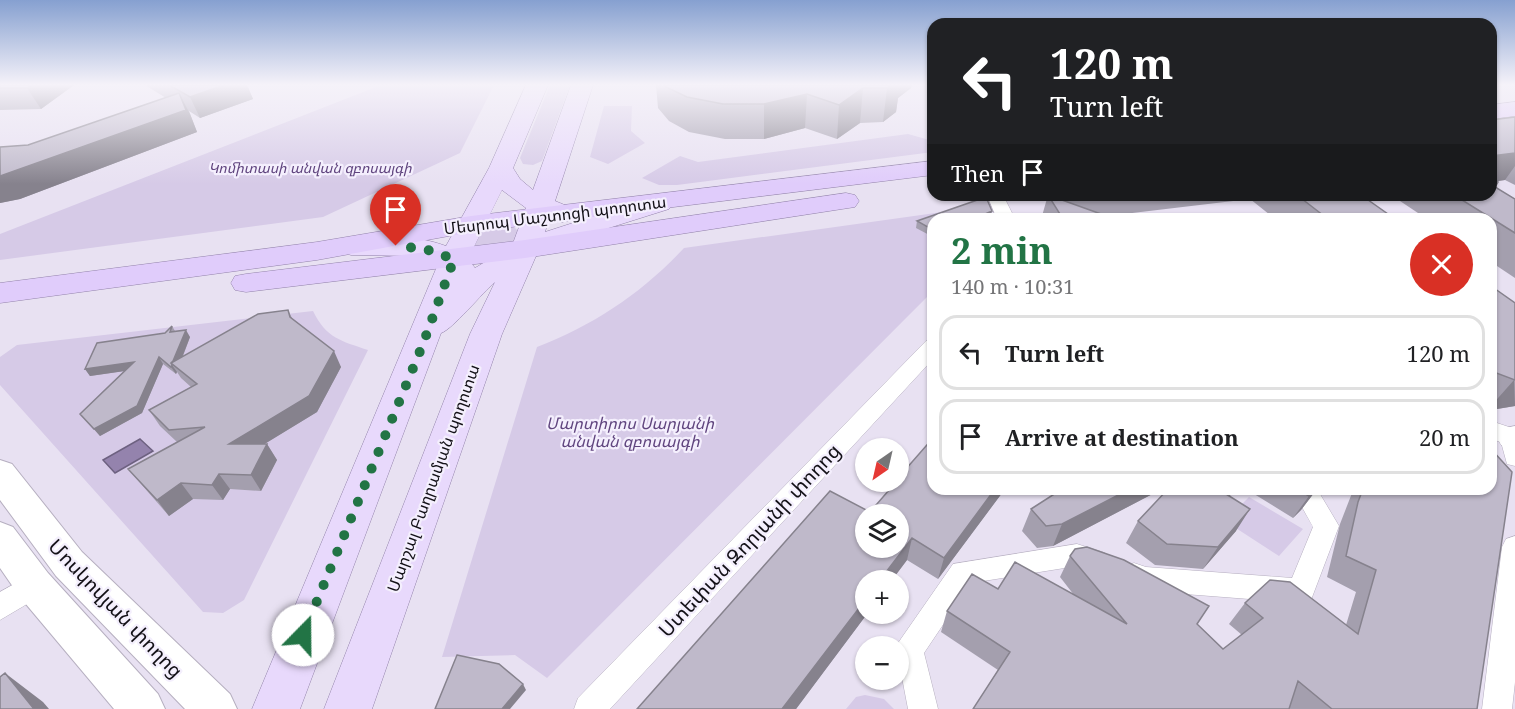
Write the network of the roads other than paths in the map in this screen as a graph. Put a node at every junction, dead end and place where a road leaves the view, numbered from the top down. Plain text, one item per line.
1 (523, 118) edge
2 (573, 118) edge
3 (501, 168) junction
4 (927, 169) edge
5 (927, 190) edge
6 (660, 203) junction
7 (547, 212) junction
8 (471, 224) junction
9 (595, 224) junction
10 (684, 224) junction
11 (342, 246) junction
12 (525, 249) junction
13 (454, 259) junction
14 (471, 286) junction
15 (0, 294) edge
16 (0, 315) edge
17 (486, 334) junction
18 (423, 344) junction
19 (927, 352) edge
20 (0, 474) edge
21 (1308, 495) edge
22 (0, 538) edge
23 (1515, 547) edge
24 (34, 585) junction
25 (0, 607) edge
26 (143, 709) edge
27 (215, 709) edge
28 (276, 709) edge
29 (348, 709) edge
30 (589, 709) edge
31 (922, 709) edge
32 (1497, 709) edge

1 - 3 main road
2 - 7 main road, Մարշալ Բաղրամյան պողոտա
3 - 7 main road
3 - 8 main road
4 - 6 highway, Մեսրոպ Մաշտոցի պողոտա
5 - 10 highway, Մեսրոպ Մաշտոցի պողոտա
6 - 7 highway, Մեսրոպ Մաշտոցի պողոտա
6 - 9 main road
7 - 8 highway, Մեսրոպ Մաշտոցի պողոտա
7 - 9 main road
7 - 12 main road, Մարշալ Բաղրամյան պողոտա
8 - 11 highway, Մեսրոպ Մաշտոցի պողոտա
8 - 13 main road
9 - 10 main road
9 - 12 main road
10 - 12 highway, Մեսրոպ Մաշտոցի պողոտա
11 - 13 main road
11 - 15 highway, Մեսրոպ Մաշտոցի պողոտա
12 - 13 highway, Մեսրոպ Մաշտոցի պողոտա
12 - 14 main road
12 - 17 main road, Մարշալ Բաղրամյան պողոտա
13 - 14 main road
13 - 16 highway, Մեսրոպ Մաշտոցի պողոտա
13 - 18 main road
14 - 17 main road
14 - 18 main road
17 - 29 main road, Մարշալ Բաղրամյան պողոտա
18 - 28 main road
19 - 30 street, Ստեփան Զորյանի փողոց
20 - 27 main road, Մոսկովյան փողոց
21 - 31 street
22 - 24 main road
23 - 32 street
24 - 25 street
24 - 26 main road

